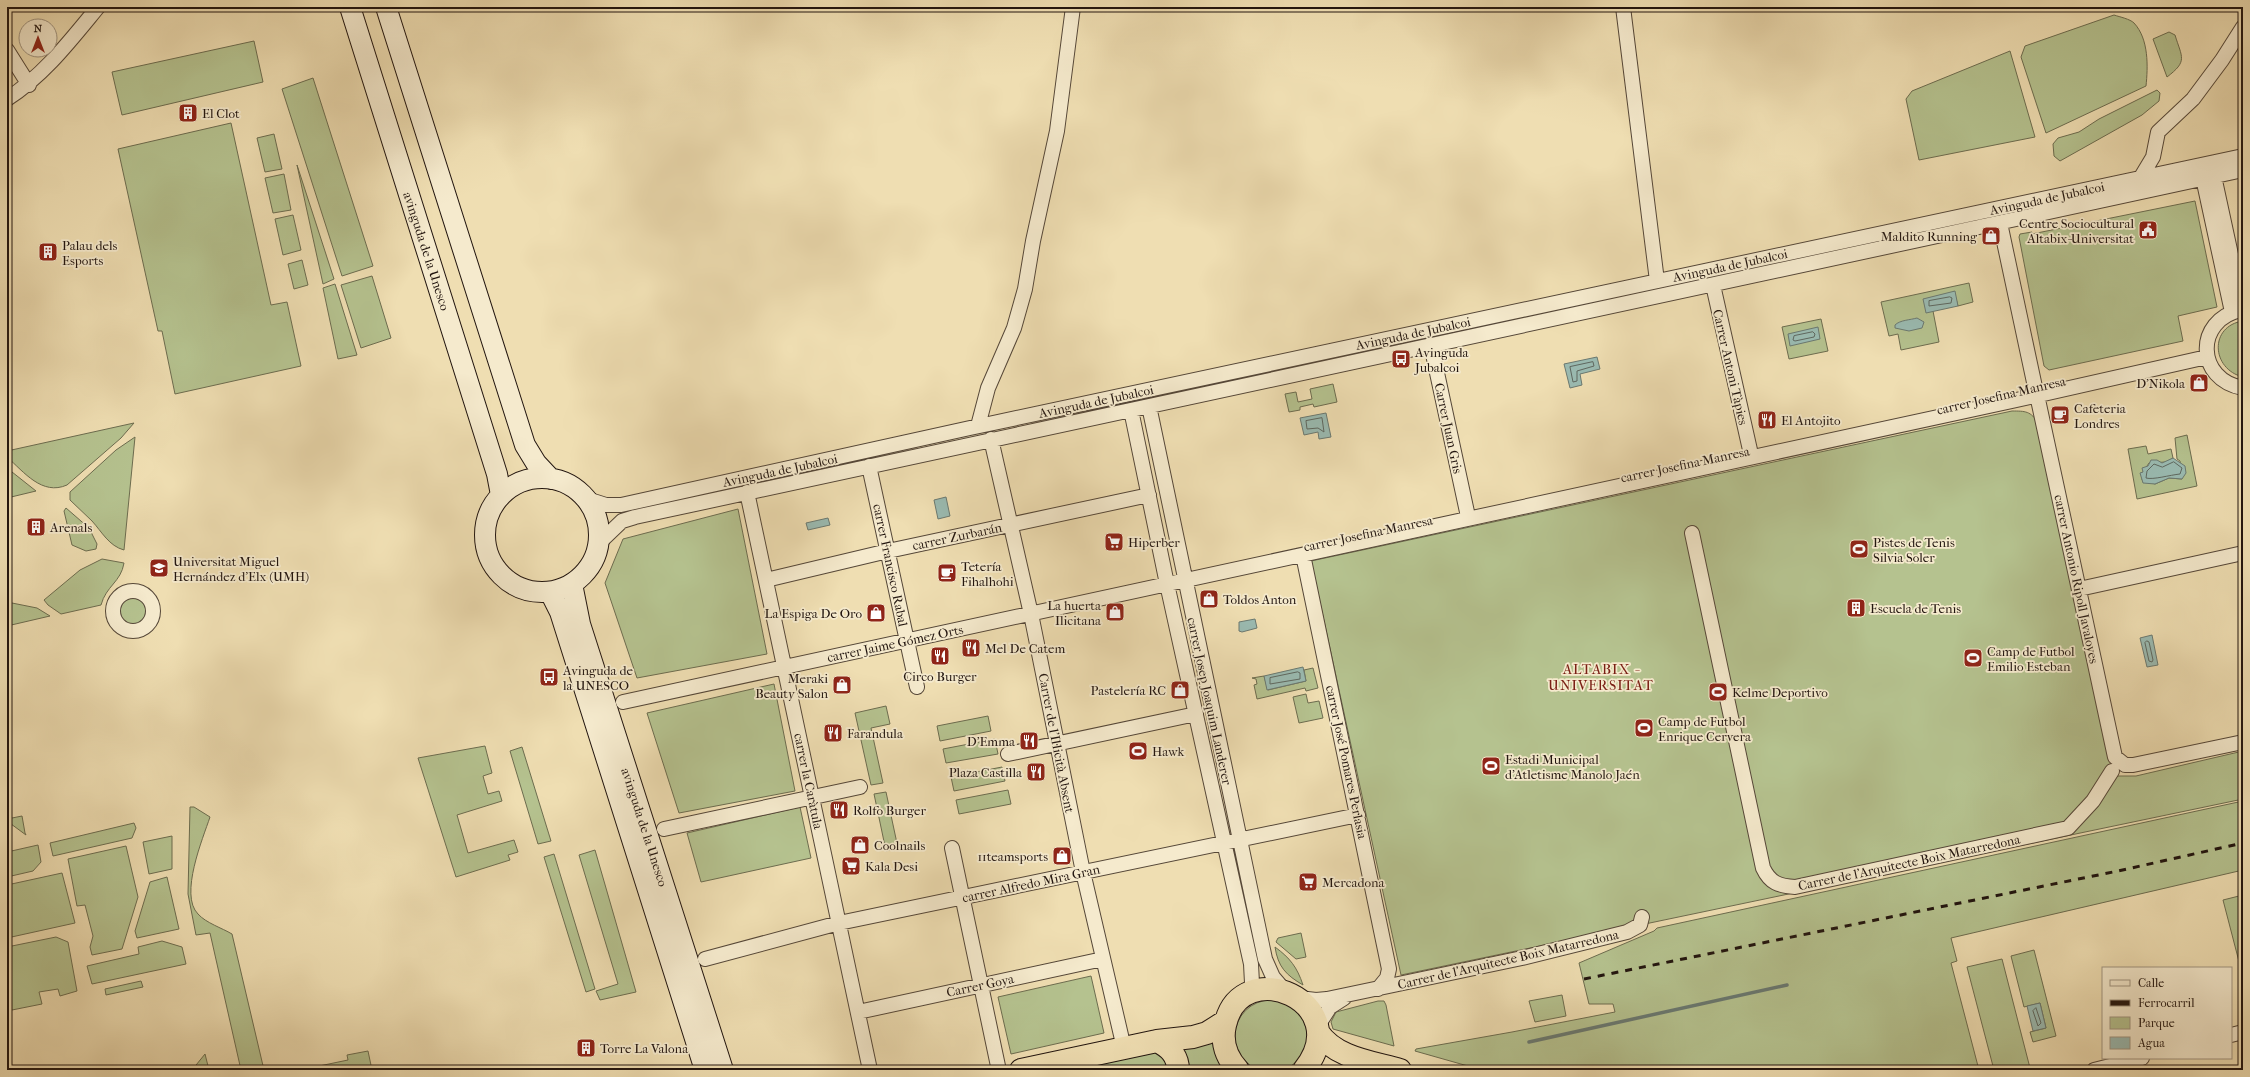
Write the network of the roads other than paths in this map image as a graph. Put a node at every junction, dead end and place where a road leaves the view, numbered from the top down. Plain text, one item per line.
1 (98, 7) edge
2 (350, 7) edge
3 (386, 7) edge
4 (1073, 7) edge
5 (1623, 7) edge
6 (2243, 27) edge
7 (7, 50) edge
8 (29, 85) junction
9 (7, 99) edge
10 (2154, 150) junction
11 (2243, 156) edge
12 (2179, 169) junction
13 (2243, 170) edge
14 (2141, 177) junction
15 (2208, 177) junction
16 (2000, 223) junction
17 (1657, 281) junction
18 (1713, 285) junction
19 (2239, 311) edge
20 (1431, 345) junction
21 (2207, 352) junction
22 (2243, 388) edge
23 (2036, 391) junction
24 (1149, 406) junction
25 (1131, 410) junction
26 (978, 426) junction
27 (991, 439) junction
28 (1750, 450) junction
29 (869, 466) junction
30 (551, 479) junction
31 (747, 492) junction
32 (501, 495) junction
33 (1149, 495) junction
34 (584, 498) junction
35 (1467, 512) junction
36 (1010, 524) junction
37 (1692, 533) dead end
38 (598, 544) junction
39 (888, 551) junction
40 (2243, 553) edge
41 (1303, 555) junction
42 (1184, 577) junction
43 (766, 580) junction
44 (572, 584) junction
45 (1167, 584) junction
46 (2079, 589) junction
47 (550, 592) junction
48 (1031, 614) junction
49 (907, 640) junction
50 (784, 667) junction
51 (917, 687) dead end
52 (623, 702) dead end
53 (1196, 714) junction
54 (2243, 742) edge
55 (1057, 743) junction
56 (1008, 754) dead end
57 (2116, 766) junction
58 (860, 787) dead end
59 (812, 797) junction
60 (1358, 815) junction
61 (664, 829) dead end
62 (1240, 839) junction
63 (1226, 842) junction
64 (952, 848) dead end
65 (1083, 872) junction
66 (962, 897) junction
67 (1642, 917) dead end
68 (839, 923) junction
69 (705, 959) dead end
70 (1103, 959) junction
71 (1389, 969) junction
72 (1404, 984) junction
73 (981, 985) junction
74 (1372, 989) junction
75 (1249, 994) junction
76 (1292, 994) junction
77 (858, 1012) junction
78 (1226, 1021) junction
79 (1318, 1030) junction
80 (2243, 1032) edge
81 (2232, 1035) edge
82 (1157, 1041) junction
83 (1124, 1048) junction
84 (2138, 1059) edge
85 (998, 1066) dead end
86 (705, 1070) edge
87 (723, 1070) edge
88 (870, 1070) edge
89 (1021, 1070) edge
90 (1178, 1070) edge
91 (1238, 1070) edge
92 (1304, 1070) edge
93 (1400, 1070) edge
94 (2094, 1070) edge

1 - 8 street
2 - 32 main road, avinguda de la Unesco
3 - 30 main road
4 - 26 street
5 - 17 street
6 - 10 street
7 - 8 street
8 - 9 street
10 - 12 street
10 - 14 street
11 - 12 street, Avinguda de Jubalcoi
12 - 14 street, Avinguda de Jubalcoi
13 - 15 street, Avinguda de Jubalcoi
14 - 17 street, Avinguda de Jubalcoi
15 - 16 street, Avinguda de Jubalcoi
15 - 19 street
16 - 18 street, Avinguda de Jubalcoi
16 - 23 street, carrer Antonio Ripoll Javaloyes
17 - 26 street, Avinguda de Jubalcoi
18 - 20 street, Avinguda de Jubalcoi
18 - 28 street, Carrer Antoni Tàpies
19 - 21 street
20 - 24 street, Avinguda de Jubalcoi
20 - 35 street, Carrer Juan Gris
21 - 22 street
21 - 23 street, carrer Josefina Manresa
23 - 28 street, carrer Josefina Manresa
23 - 41 street, carrer Josefina Manresa
23 - 46 street, carrer Antonio Ripoll Javaloyes
24 - 25 street, Avinguda de Jubalcoi
24 - 42 street, carrer Josep Joaquim Landerer
25 - 27 street, Avinguda de Jubalcoi
25 - 33 street, carrer Josep Joaquim Landerer
26 - 34 street, Avinguda de Jubalcoi
27 - 29 street, Avinguda de Jubalcoi
27 - 36 street, Carrer de l'Il·licità Absent
28 - 35 street, carrer Josefina Manresa
29 - 31 street, Avinguda de Jubalcoi
29 - 39 street, carrer Francisco Rabal
30 - 32 main road
30 - 34 main road
31 - 38 street, Avinguda de Jubalcoi
31 - 43 street, carrer la Caràtula
32 - 47 main road
33 - 36 street, carrer Zurbarán
33 - 45 street, carrer Josep Joaquim Landerer
34 - 38 main road
35 - 42 street, carrer Josefina Manresa
36 - 39 street, carrer Zurbarán
36 - 48 street, Carrer de l'Il·licità Absent
37 - 57 street, Carrer de l'Arquitecte Boix Matarredona
38 - 44 main road
39 - 43 street, carrer Zurbarán
39 - 49 street, carrer Francisco Rabal
40 - 46 street
41 - 42 street, carrer Josefina Manresa
41 - 60 street, carrer José Pomares Perlasia
42 - 45 street, carrer Jaime Gómez Orts
42 - 62 street, carrer Josep Joaquim Landerer
43 - 50 street, carrer la Caràtula
44 - 47 main road
44 - 87 main road, avinguda de la Unesco
45 - 48 street, carrer Jaime Gómez Orts
45 - 53 street, carrer Josep Joaquim Landerer
46 - 57 street, carrer Antonio Ripoll Javaloyes
47 - 86 main road, avinguda de la Unesco
48 - 49 street, carrer Jaime Gómez Orts
48 - 55 street, Carrer de l'Il·licità Absent
49 - 50 street, carrer Jaime Gómez Orts
49 - 51 street, carrer Francisco Rabal
50 - 52 street, carrer Jaime Gómez Orts
50 - 59 street, carrer la Caràtula
53 - 55 street
53 - 63 street, carrer Josep Joaquim Landerer
54 - 57 street
55 - 56 street
55 - 65 street, Carrer de l'Il·licità Absent
58 - 59 street
59 - 61 street
59 - 68 street, carrer la Caràtula
60 - 62 street, carrer Alfredo Mira Gran
60 - 71 street, carrer José Pomares Perlasia
62 - 63 street, carrer Alfredo Mira Gran
62 - 76 street, carrer Josep Joaquim Landerer
63 - 65 street, carrer Alfredo Mira Gran
63 - 75 street, carrer Josep Joaquim Landerer
64 - 66 street
65 - 66 street, carrer Alfredo Mira Gran
65 - 70 street, Carrer de l'Il·licità Absent
66 - 68 street, carrer Alfredo Mira Gran
66 - 73 street
67 - 72 street, Carrer de l'Arquitecte Boix Matarredona
68 - 69 street, carrer Alfredo Mira Gran
68 - 77 street, carrer la Caràtula
70 - 73 street, Carrer Goya
70 - 83 street, Carrer de l'Il·licità Absent
71 - 72 street
71 - 74 street
72 - 74 street, Carrer de l'Arquitecte Boix Matarredona
73 - 77 street, Carrer Goya
73 - 85 street
74 - 76 street, Carrer de l'Arquitecte Boix Matarredona
74 - 79 street, Carrer de l'Arquitecte Boix Matarredona
75 - 76 highway
75 - 78 highway
76 - 79 highway
77 - 88 street, carrer la Caràtula
78 - 82 highway
78 - 91 highway
79 - 92 highway
79 - 93 highway
80 - 81 street
82 - 83 highway
82 - 90 highway
83 - 89 highway
84 - 94 street

